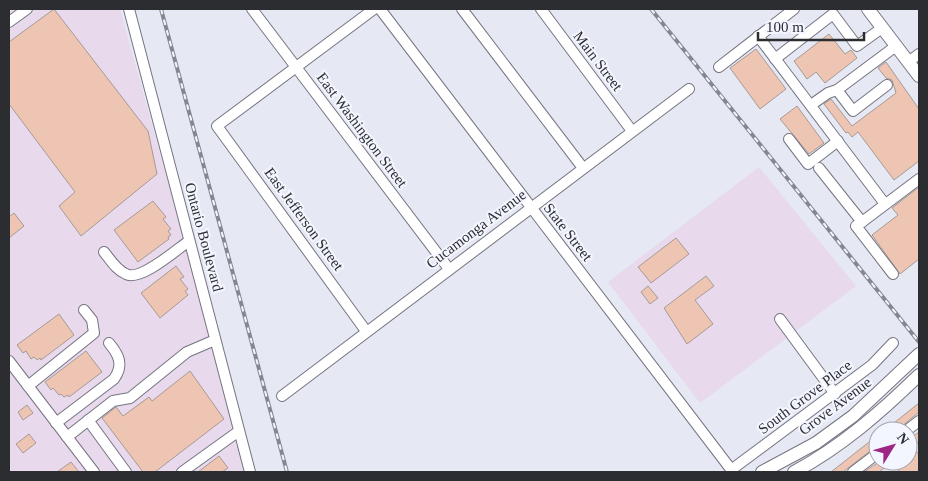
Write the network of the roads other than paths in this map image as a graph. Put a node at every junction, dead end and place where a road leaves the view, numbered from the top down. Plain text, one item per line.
1 (27, 9) edge
2 (129, 9) edge
3 (252, 9) edge
4 (374, 9) edge
5 (380, 9) edge
6 (462, 9) edge
7 (541, 9) edge
8 (794, 9) edge
9 (868, 9) edge
10 (9, 22) edge
11 (882, 28) junction
12 (758, 36) junction
13 (896, 46) junction
14 (919, 54) edge
15 (775, 59) junction
16 (908, 62) junction
17 (719, 66) dead end
18 (296, 67) junction
19 (919, 76) edge
20 (887, 84) dead end
21 (689, 89) dead end
22 (837, 90) junction
23 (811, 105) junction
24 (632, 131) junction
25 (789, 139) dead end
26 (838, 141) junction
27 (583, 168) junction
28 (819, 168) dead end
29 (919, 178) edge
30 (885, 204) junction
31 (530, 208) junction
32 (862, 222) junction
33 (189, 241) junction
34 (104, 252) dead end
35 (449, 269) junction
36 (893, 274) dead end
37 (84, 310) dead end
38 (780, 319) dead end
39 (366, 331) junction
40 (215, 340) junction
41 (109, 343) dead end
42 (893, 343) dead end
43 (919, 354) edge
44 (9, 361) edge
45 (919, 374) edge
46 (28, 386) junction
47 (835, 394) junction
48 (282, 396) dead end
49 (88, 420) junction
50 (56, 423) junction
51 (239, 431) junction
52 (67, 437) junction
53 (868, 461) edge
54 (732, 471) edge
55 (94, 472) edge
56 (126, 472) edge
57 (182, 472) edge
58 (250, 472) edge
59 (762, 472) edge
60 (794, 472) edge
61 (853, 472) edge

1 - 10 street
2 - 33 street, Ontario Boulevard
3 - 18 street, East Washington Street
4 - 18 street
5 - 31 street, State Street
6 - 27 street
7 - 24 street, Main Street
8 - 12 street
9 - 11 main road
11 - 13 main road
11 - 15 street
12 - 15 street
12 - 17 street
13 - 16 main road
13 - 22 street
14 - 16 street
15 - 23 street
16 - 19 main road
18 - 35 street, East Washington Street
18 - 39 street, East Jefferson Street
20 - 22 street
21 - 24 street, Cucamonga Avenue
22 - 23 street
23 - 26 street
24 - 27 street, Cucamonga Avenue
25 - 26 street
26 - 30 street
27 - 31 street, Cucamonga Avenue
28 - 32 street
29 - 30 street
30 - 32 street
31 - 35 street, Cucamonga Avenue
31 - 54 street, State Street
32 - 36 street
33 - 34 street
33 - 40 street, Ontario Boulevard
35 - 39 street, Cucamonga Avenue
37 - 46 street
38 - 47 street
39 - 48 street, Cucamonga Avenue
40 - 49 street
40 - 51 street, Ontario Boulevard
41 - 50 street
42 - 47 street, South Grove Place
43 - 59 main road, Grove Avenue
44 - 46 street
45 - 60 main road, Grove Avenue
46 - 50 street
47 - 54 street, South Grove Place
49 - 52 street
49 - 56 street
50 - 52 street
51 - 57 street
51 - 58 street, Ontario Boulevard
52 - 55 street
53 - 61 street

